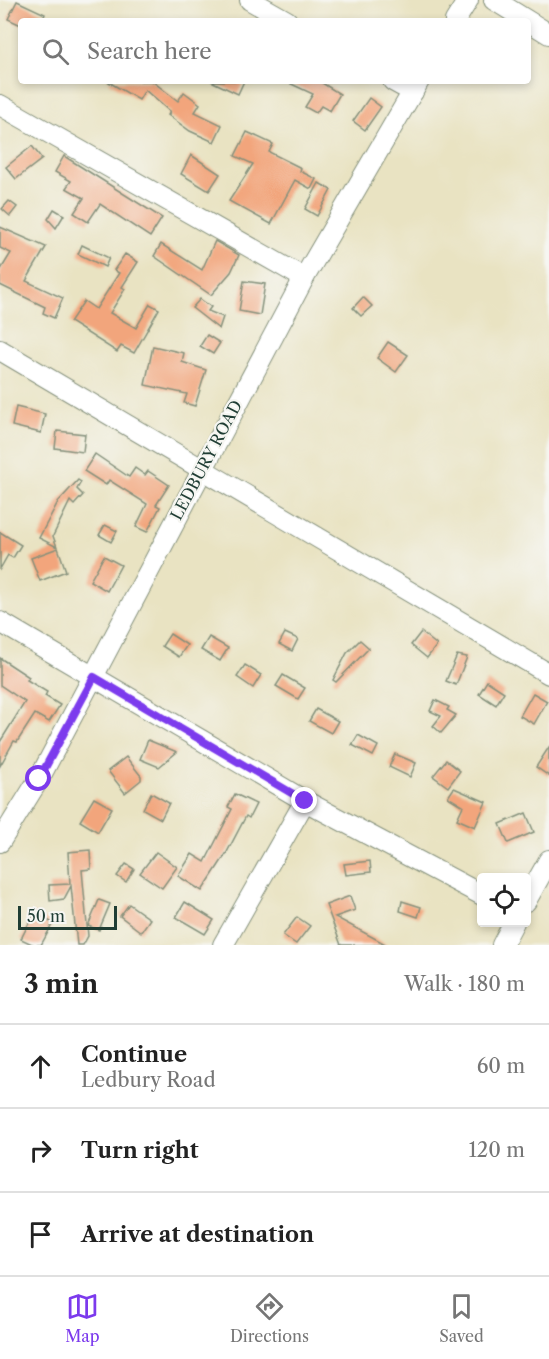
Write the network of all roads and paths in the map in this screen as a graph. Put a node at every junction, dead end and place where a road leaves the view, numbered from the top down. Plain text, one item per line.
1 (250, 0) edge
2 (468, 0) edge
3 (494, 0) edge
4 (282, 18) edge
5 (457, 18) edge
6 (523, 18) edge
7 (531, 23) edge
8 (549, 34) edge
9 (416, 87) edge
10 (0, 105) edge
11 (304, 278) junction
12 (0, 350) edge
13 (201, 468) junction
14 (0, 622) edge
15 (549, 674) edge
16 (94, 677) junction
17 (305, 801) junction
18 (0, 842) edge
19 (549, 860) edge
20 (477, 892) edge
21 (531, 892) edge
22 (511, 927) edge
23 (223, 945) edge
24 (502, 945) edge

1 - 4 street
2 - 5 street
3 - 6 street
7 - 8 street
9 - 11 street, LEDBURY ROAD
10 - 11 street
11 - 13 street, LEDBURY ROAD
12 - 13 street
13 - 15 street
13 - 16 street, LEDBURY ROAD
14 - 16 street
16 - 17 street
16 - 18 street, LEDBURY ROAD
17 - 20 street
17 - 23 street
19 - 21 street
22 - 24 street

